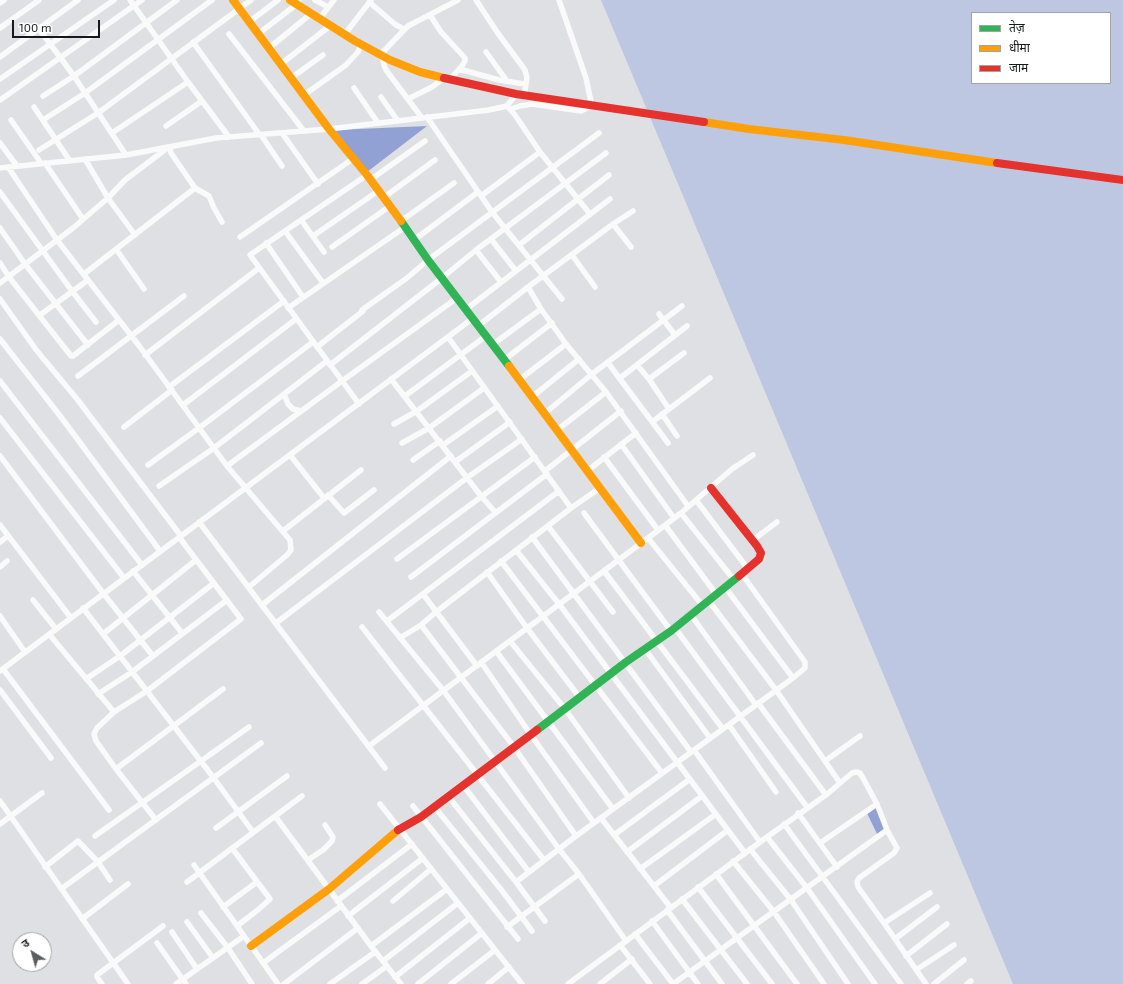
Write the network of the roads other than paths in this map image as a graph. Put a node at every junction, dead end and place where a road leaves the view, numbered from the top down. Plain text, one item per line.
1 (4, 0) edge
2 (39, 0) edge
3 (78, 0) edge
4 (114, 0) edge
5 (130, 0) edge
6 (142, 0) edge
7 (177, 0) edge
8 (212, 0) edge
9 (233, 0) edge
10 (251, 0) edge
11 (278, 0) edge
12 (315, 0) edge
13 (334, 0) edge
14 (458, 0) edge
15 (476, 0) edge
16 (559, 0) edge
17 (296, 1) edge
18 (370, 1) edge
19 (0, 3) edge
20 (134, 6) junction
21 (328, 8) junction
22 (240, 9) junction
23 (312, 13) junction
24 (430, 15) junction
25 (320, 18) junction
26 (146, 22) junction
27 (249, 22) junction
28 (331, 25) junction
29 (0, 28) edge
30 (39, 29) junction
31 (404, 29) junction
32 (229, 34) dead end
33 (258, 34) junction
34 (345, 34) junction
35 (158, 38) junction
36 (193, 42) junction
37 (361, 44) junction
38 (51, 45) junction
39 (268, 48) junction
40 (486, 52) dead end
41 (322, 56) dead end
42 (381, 56) junction
43 (0, 58) edge
44 (60, 58) junction
45 (172, 59) junction
46 (281, 64) junction
47 (459, 69) junction
48 (74, 76) junction
49 (291, 78) junction
50 (447, 78) junction
51 (0, 79) edge
52 (507, 81) junction
53 (188, 82) junction
54 (525, 84) junction
55 (354, 88) dead end
56 (85, 93) junction
57 (516, 94) junction
58 (304, 95) junction
59 (43, 96) dead end
60 (381, 96) dead end
61 (526, 96) junction
62 (408, 99) junction
63 (0, 100) edge
64 (202, 101) junction
65 (527, 105) junction
66 (590, 106) junction
67 (34, 107) dead end
68 (509, 108) junction
69 (98, 113) junction
70 (424, 118) junction
71 (11, 120) dead end
72 (43, 120) junction
73 (398, 121) junction
74 (378, 123) junction
75 (166, 126) dead end
76 (329, 129) junction
77 (304, 131) junction
78 (112, 133) junction
79 (282, 133) junction
80 (599, 133) dead end
81 (260, 134) junction
82 (229, 137) junction
83 (56, 139) junction
84 (425, 141) dead end
85 (0, 143) edge
86 (169, 147) junction
87 (39, 150) dead end
88 (540, 152) junction
89 (606, 153) dead end
90 (126, 155) junction
91 (354, 158) junction
92 (85, 159) junction
93 (435, 160) dead end
94 (70, 161) junction
95 (43, 163) junction
96 (16, 166) junction
97 (282, 166) dead end
98 (8, 167) junction
99 (0, 168) edge
100 (552, 168) junction
101 (609, 175) dead end
102 (369, 178) junction
103 (1123, 180) edge
104 (454, 183) dead end
105 (565, 183) junction
106 (318, 184) junction
107 (195, 188) junction
108 (0, 192) edge
109 (480, 194) junction
110 (380, 195) junction
111 (108, 198) junction
112 (610, 199) dead end
113 (577, 200) junction
114 (390, 206) junction
115 (633, 211) dead end
116 (492, 212) junction
117 (590, 214) junction
118 (83, 219) junction
119 (222, 222) dead end
120 (304, 224) dead end
121 (403, 224) junction
122 (613, 224) junction
123 (0, 228) edge
124 (505, 228) junction
125 (285, 231) junction
126 (135, 235) junction
127 (313, 236) junction
128 (240, 237) dead end
129 (491, 238) junction
130 (58, 240) junction
131 (414, 240) junction
132 (266, 243) junction
133 (519, 245) junction
134 (332, 246) dead end
135 (630, 247) dead end
136 (116, 249) junction
137 (476, 250) junction
138 (42, 251) junction
139 (324, 252) dead end
140 (572, 255) junction
141 (531, 259) junction
142 (428, 260) junction
143 (0, 263) edge
144 (25, 264) junction
145 (259, 268) junction
146 (516, 271) junction
147 (84, 274) junction
148 (544, 276) junction
149 (9, 277) junction
150 (442, 278) junction
151 (88, 280) junction
152 (501, 282) junction
153 (0, 283) edge
154 (323, 283) junction
155 (528, 287) junction
156 (595, 287) dead end
157 (144, 289) dead end
158 (72, 291) junction
159 (184, 296) dead end
160 (303, 297) junction
161 (457, 298) junction
162 (0, 299) edge
163 (562, 299) dead end
164 (284, 301) junction
165 (56, 303) junction
166 (682, 306) dead end
167 (288, 308) junction
168 (541, 309) junction
169 (465, 310) junction
170 (659, 314) dead end
171 (40, 315) junction
172 (296, 318) junction
173 (472, 319) junction
174 (119, 320) junction
175 (664, 320) junction
176 (96, 322) dead end
177 (552, 324) junction
178 (478, 326) junction
179 (688, 326) dead end
180 (675, 335) junction
181 (131, 336) junction
182 (486, 336) junction
183 (448, 337) junction
184 (0, 339) edge
185 (313, 342) junction
186 (566, 344) junction
187 (88, 345) junction
188 (492, 345) junction
189 (317, 347) junction
190 (684, 353) dead end
191 (460, 354) junction
192 (145, 355) junction
193 (579, 359) junction
194 (504, 360) junction
195 (608, 362) junction
196 (329, 363) junction
197 (637, 365) junction
198 (472, 371) junction
199 (592, 374) junction
200 (78, 376) dead end
201 (620, 378) junction
202 (710, 378) dead end
203 (391, 379) junction
204 (649, 379) junction
205 (519, 380) junction
206 (0, 381) edge
207 (342, 381) junction
208 (170, 388) junction
209 (484, 388) junction
210 (606, 392) junction
211 (284, 394) junction
212 (405, 396) junction
213 (532, 397) junction
214 (359, 404) junction
215 (183, 405) junction
216 (498, 406) junction
217 (669, 409) junction
218 (301, 411) junction
219 (417, 412) junction
220 (621, 412) junction
221 (544, 414) junction
222 (662, 414) junction
223 (0, 418) edge
224 (510, 422) junction
225 (652, 422) junction
226 (394, 424) dead end
227 (124, 427) dead end
228 (199, 428) junction
229 (430, 428) junction
230 (556, 431) junction
231 (636, 433) junction
232 (677, 436) dead end
233 (522, 439) junction
234 (402, 443) dead end
235 (441, 443) junction
236 (668, 443) dead end
237 (621, 444) junction
238 (214, 448) junction
239 (572, 450) junction
240 (290, 455) junction
241 (753, 455) dead end
242 (0, 456) edge
243 (451, 456) junction
244 (535, 457) junction
245 (604, 457) junction
246 (413, 460) dead end
247 (456, 462) junction
248 (148, 465) dead end
249 (227, 466) junction
250 (361, 470) dead end
251 (587, 471) junction
252 (546, 473) junction
253 (468, 477) junction
254 (159, 486) dead end
255 (245, 487) junction
256 (600, 488) junction
257 (711, 488) junction
258 (374, 490) dead end
259 (559, 491) junction
260 (481, 496) junction
261 (326, 497) junction
262 (696, 500) junction
263 (688, 506) junction
264 (571, 508) junction
265 (496, 513) junction
266 (584, 513) dead end
267 (681, 513) junction
268 (674, 518) junction
269 (199, 522) junction
270 (777, 522) dead end
271 (0, 525) edge
272 (665, 525) junction
273 (548, 526) junction
274 (658, 530) junction
275 (283, 531) junction
276 (8, 536) junction
277 (180, 536) junction
278 (532, 537) junction
279 (648, 538) junction
280 (753, 540) junction
281 (0, 542) edge
282 (641, 543) junction
283 (516, 550) junction
284 (160, 551) junction
285 (397, 559) dead end
286 (196, 560) junction
287 (7, 561) dead end
288 (501, 561) junction
289 (618, 561) junction
290 (142, 565) junction
291 (0, 567) edge
292 (134, 571) junction
293 (604, 571) junction
294 (487, 572) junction
295 (745, 572) junction
296 (411, 577) dead end
297 (124, 578) junction
298 (734, 580) junction
299 (590, 582) junction
300 (214, 583) junction
301 (248, 587) junction
302 (725, 587) junction
303 (103, 593) junction
304 (574, 593) junction
305 (423, 594) junction
306 (716, 594) junction
307 (152, 595) junction
308 (33, 600) dead end
309 (227, 600) junction
310 (559, 604) junction
311 (706, 604) junction
312 (262, 605) junction
313 (84, 608) junction
314 (378, 612) dead end
315 (436, 612) junction
316 (613, 612) dead end
317 (691, 615) junction
318 (0, 616) edge
319 (543, 616) junction
320 (169, 617) junction
321 (70, 618) junction
322 (123, 618) junction
323 (387, 621) junction
324 (276, 623) junction
325 (421, 625) junction
326 (362, 627) dead end
327 (527, 628) junction
328 (56, 629) junction
329 (673, 629) junction
330 (49, 634) junction
331 (103, 634) junction
332 (182, 634) junction
333 (400, 638) junction
334 (140, 640) junction
335 (510, 641) junction
336 (657, 641) junction
337 (645, 649) junction
338 (496, 651) junction
339 (25, 652) junction
340 (120, 656) junction
341 (153, 656) junction
342 (626, 662) junction
343 (479, 664) junction
344 (1, 670) edge
345 (132, 672) junction
346 (611, 674) junction
347 (461, 677) junction
348 (793, 678) junction
349 (86, 679) junction
350 (596, 686) junction
351 (223, 689) dead end
352 (0, 690) edge
353 (444, 690) junction
354 (776, 690) junction
355 (147, 691) junction
356 (98, 694) junction
357 (580, 698) junction
358 (757, 704) junction
359 (423, 705) junction
360 (565, 709) junction
361 (114, 712) junction
362 (741, 716) junction
363 (548, 722) junction
364 (729, 725) junction
365 (174, 726) junction
366 (249, 727) dead end
367 (723, 729) junction
368 (531, 735) junction
369 (860, 736) dead end
370 (710, 738) junction
371 (262, 744) dead end
372 (369, 746) junction
373 (514, 747) junction
374 (693, 751) junction
375 (51, 758) dead end
376 (200, 760) junction
377 (496, 761) junction
378 (825, 761) junction
379 (677, 762) junction
380 (385, 768) dead end
381 (116, 769) junction
382 (662, 773) junction
383 (477, 774) junction
384 (286, 776) dead end
385 (213, 777) junction
386 (690, 779) junction
387 (840, 783) junction
388 (463, 785) junction
389 (776, 792) dead end
390 (42, 793) dead end
391 (826, 795) junction
392 (302, 796) dead end
393 (448, 796) junction
394 (702, 796) junction
395 (628, 798) junction
396 (0, 801) edge
397 (142, 803) junction
398 (380, 804) dead end
399 (877, 804) junction
400 (413, 806) dead end
401 (434, 806) junction
402 (807, 807) junction
403 (613, 809) junction
404 (109, 810) dead end
405 (238, 811) junction
406 (798, 813) junction
407 (716, 814) junction
408 (275, 816) junction
409 (10, 817) junction
410 (421, 817) junction
411 (601, 818) junction
412 (156, 820) junction
413 (594, 823) junction
414 (0, 824) edge
415 (784, 824) junction
416 (325, 825) dead end
417 (216, 828) dead end
418 (399, 828) junction
419 (728, 830) junction
420 (887, 830) junction
421 (253, 832) junction
422 (614, 835) junction
423 (95, 836) dead end
424 (576, 836) junction
425 (766, 837) junction
426 (760, 842) junction
427 (820, 843) junction
428 (412, 844) junction
429 (232, 848) junction
430 (559, 849) junction
431 (748, 851) junction
432 (628, 852) junction
433 (423, 858) junction
434 (308, 860) junction
435 (544, 860) junction
436 (98, 862) junction
437 (733, 862) junction
438 (194, 865) dead end
439 (45, 867) junction
440 (837, 867) junction
441 (432, 869) junction
442 (640, 869) junction
443 (199, 872) junction
444 (529, 872) junction
445 (579, 874) junction
446 (716, 874) junction
447 (822, 877) junction
448 (110, 880) dead end
449 (187, 882) dead end
450 (257, 882) junction
451 (516, 882) junction
452 (128, 884) dead end
453 (654, 886) junction
454 (698, 887) junction
455 (447, 888) junction
456 (807, 888) junction
457 (61, 889) junction
458 (329, 889) junction
459 (930, 893) dead end
460 (682, 899) junction
461 (790, 900) junction
462 (337, 901) junction
463 (393, 901) dead end
464 (458, 903) junction
465 (341, 906) junction
466 (223, 907) junction
467 (534, 907) junction
468 (937, 908) dead end
469 (669, 909) junction
470 (774, 912) junction
471 (201, 913) dead end
472 (348, 916) junction
473 (521, 916) junction
474 (470, 918) junction
475 (82, 919) junction
476 (545, 921) dead end
477 (652, 921) junction
478 (187, 922) dead end
479 (884, 923) junction
480 (947, 924) dead end
481 (164, 926) dead end
482 (237, 926) junction
483 (755, 926) junction
484 (507, 927) junction
485 (358, 928) junction
486 (532, 931) dead end
487 (172, 932) dead end
488 (482, 933) junction
489 (635, 934) junction
490 (244, 936) junction
491 (738, 938) junction
492 (518, 939) dead end
493 (895, 939) junction
494 (626, 940) junction
495 (157, 943) dead end
496 (620, 945) junction
497 (954, 945) dead end
498 (251, 946) junction
499 (371, 946) junction
500 (228, 948) junction
501 (721, 949) junction
502 (495, 950) junction
503 (375, 952) junction
504 (906, 956) junction
505 (213, 958) junction
506 (632, 959) junction
507 (964, 960) dead end
508 (383, 961) junction
509 (705, 961) junction
510 (114, 963) junction
511 (263, 963) junction
512 (387, 966) junction
513 (509, 968) junction
514 (197, 969) junction
515 (916, 970) junction
516 (689, 972) junction
517 (184, 982) edge
518 (398, 982) edge
519 (102, 984) edge
520 (128, 984) edge
521 (176, 984) edge
522 (252, 984) edge
523 (278, 984) edge
524 (284, 984) edge
525 (330, 984) edge
526 (362, 984) edge
527 (418, 984) edge
528 (450, 984) edge
529 (488, 984) edge
530 (522, 984) edge
531 (568, 984) edge
532 (600, 984) edge
533 (650, 984) edge
534 (673, 984) edge
535 (698, 984) edge
536 (722, 984) edge
537 (747, 984) edge
538 (772, 984) edge
539 (797, 984) edge
540 (824, 984) edge
541 (848, 984) edge
542 (874, 984) edge
543 (901, 984) edge
544 (926, 984) edge
545 (934, 984) edge

1 - 19 street
2 - 29 street
3 - 30 street
4 - 38 street
5 - 20 street
6 - 20 street
7 - 26 street
8 - 35 street
9 - 22 street
10 - 22 street
11 - 27 street
12 - 21 street
13 - 21 street
14 - 24 street
15 - 54 street
16 - 66 street
17 - 23 street
17 - 33 street
18 - 31 street
18 - 34 street
20 - 26 street
20 - 44 street
21 - 25 street
22 - 27 street
22 - 36 street
23 - 25 street
23 - 39 street
24 - 31 street
24 - 47 street
25 - 28 street
26 - 35 street
26 - 48 street
27 - 33 street
28 - 34 street
28 - 46 street
30 - 38 street
30 - 43 street
31 - 42 street
32 - 77 street
33 - 39 street
34 - 37 street
35 - 45 street
35 - 56 street
36 - 45 street
36 - 81 street
37 - 42 street
37 - 58 street
38 - 44 street
38 - 51 street
39 - 46 street
40 - 52 street
41 - 49 street
42 - 50 street
42 - 62 street
44 - 48 street
44 - 63 street
45 - 53 street
45 - 69 street
46 - 49 street
47 - 50 street
47 - 52 street
48 - 56 street
48 - 59 street
49 - 58 street
50 - 57 street
50 - 62 street
52 - 54 street
53 - 64 street
53 - 78 street
54 - 61 street
55 - 74 street
56 - 69 street
56 - 72 street
57 - 61 street
57 - 68 street
58 - 76 street
60 - 73 street
61 - 65 street
61 - 66 street
62 - 70 street
64 - 75 street
64 - 82 street
65 - 66 street
65 - 68 street
66 - 103 street
67 - 72 street
68 - 70 street
68 - 88 street
69 - 78 street
69 - 83 street
70 - 73 street
70 - 109 street
71 - 95 street
72 - 83 street
73 - 74 street
74 - 76 street
76 - 77 street
76 - 91 street
77 - 79 street
78 - 90 street
79 - 81 street
79 - 106 street
80 - 100 street
81 - 82 street
81 - 97 street
82 - 86 street
83 - 87 street
83 - 94 street
84 - 102 street
85 - 96 street
86 - 90 street
86 - 107 street
86 - 111 street
88 - 100 street
88 - 109 street
89 - 105 street
90 - 92 street
91 - 102 street
91 - 106 street
92 - 94 street
92 - 111 street
93 - 110 street
94 - 95 street
95 - 96 street
95 - 118 street
96 - 98 street
98 - 99 street
98 - 130 street
100 - 105 street
100 - 116 street
101 - 113 street
102 - 110 street
102 - 125 street
104 - 121 street
105 - 113 street
105 - 124 street
106 - 128 street
107 - 119 street
107 - 126 street
108 - 138 street
109 - 116 street
109 - 131 street
110 - 114 street
110 - 127 street
111 - 118 street
111 - 126 street
112 - 117 street
113 - 117 street
113 - 133 street
114 - 121 street
114 - 134 street
115 - 122 street
116 - 124 street
116 - 142 street
117 - 141 street
118 - 130 street
120 - 127 street
121 - 131 street
121 - 154 street
122 - 135 street
122 - 140 street
123 - 144 street
124 - 129 street
124 - 133 street
125 - 132 street
125 - 154 street
126 - 136 street
127 - 139 street
129 - 137 street
129 - 146 street
130 - 138 street
130 - 147 street
131 - 142 street
132 - 145 street
132 - 160 street
133 - 141 street
136 - 147 street
136 - 157 street
137 - 150 street
137 - 152 street
138 - 144 street
138 - 158 street
140 - 148 street
140 - 156 street
141 - 146 street
141 - 148 street
142 - 150 street
142 - 189 street
143 - 149 street
144 - 149 street
144 - 165 street
145 - 164 street
145 - 192 street
146 - 152 street
147 - 151 street
148 - 155 street
148 - 163 street
149 - 153 street
149 - 171 street
150 - 161 street
150 - 196 street
151 - 158 street
151 - 174 street
152 - 169 street
154 - 160 street
155 - 168 street
155 - 178 street
158 - 165 street
158 - 176 street
159 - 181 street
160 - 167 street
161 - 169 street
161 - 207 street
162 - 277 street
164 - 167 street
164 - 208 street
165 - 171 street
165 - 187 street
166 - 175 street
167 - 172 street
168 - 177 street
168 - 188 street
169 - 173 street
170 - 175 street
171 - 187 street
172 - 185 street
172 - 215 street
173 - 178 street
173 - 183 street
174 - 181 street
174 - 187 street
175 - 180 street
175 - 195 street
177 - 186 street
177 - 194 street
178 - 182 street
179 - 180 street
180 - 197 street
181 - 192 street
181 - 200 street
182 - 188 street
182 - 191 street
183 - 191 street
183 - 203 street
184 - 284 street
185 - 189 street
185 - 228 street
186 - 193 street
186 - 205 street
188 - 194 street
189 - 196 street
190 - 204 street
191 - 198 street
191 - 212 street
192 - 208 street
193 - 199 street
193 - 213 street
194 - 205 street
195 - 199 street
195 - 201 street
196 - 207 street
196 - 211 street
197 - 201 street
197 - 204 street
198 - 209 street
198 - 219 street
199 - 210 street
199 - 221 street
201 - 225 street
202 - 217 street
203 - 212 street
203 - 214 street
204 - 217 street
205 - 213 street
206 - 290 street
207 - 214 street
207 - 218 street
208 - 215 street
208 - 227 street
209 - 216 street
209 - 229 street
210 - 220 street
210 - 230 street
211 - 218 street
211 - 238 street
212 - 219 street
213 - 221 street
214 - 240 street
215 - 228 street
216 - 224 street
216 - 235 street
217 - 222 street
218 - 249 street
219 - 226 street
219 - 229 street
220 - 231 street
220 - 239 street
221 - 230 street
222 - 225 street
222 - 232 street
223 - 297 street
224 - 233 street
224 - 247 street
225 - 236 street
228 - 238 street
228 - 248 street
229 - 234 street
229 - 235 street
230 - 239 street
231 - 237 street
231 - 263 street
233 - 244 street
233 - 253 street
235 - 243 street
235 - 246 street
237 - 245 street
237 - 268 street
238 - 249 street
238 - 254 street
239 - 251 street
239 - 252 street
240 - 255 street
240 - 261 street
241 - 257 street
242 - 303 street
243 - 247 street
243 - 312 street
244 - 252 street
244 - 260 street
245 - 251 street
245 - 274 street
247 - 253 street
249 - 255 street
250 - 261 street
251 - 256 street
252 - 259 street
252 - 265 street
253 - 260 street
253 - 324 street
255 - 269 street
255 - 275 street
256 - 264 street
256 - 282 street
257 - 262 street
257 - 280 street
258 - 261 street
259 - 264 street
259 - 305 street
260 - 265 street
260 - 285 street
261 - 275 street
262 - 263 street
262 - 295 street
263 - 267 street
264 - 273 street
265 - 296 street
266 - 289 street
267 - 268 street
267 - 298 street
268 - 272 street
269 - 277 street
269 - 301 street
270 - 280 street
271 - 276 street
272 - 274 street
272 - 306 street
273 - 278 street
273 - 299 street
274 - 279 street
275 - 301 street
276 - 281 street
276 - 321 street
277 - 284 street
277 - 286 street
278 - 283 street
278 - 304 street
279 - 282 street
279 - 311 street
280 - 295 street
282 - 289 street
283 - 288 street
283 - 310 street
284 - 290 street
286 - 300 street
286 - 307 street
287 - 291 street
288 - 294 street
288 - 319 street
289 - 293 street
289 - 329 street
290 - 292 street
292 - 297 street
292 - 307 street
293 - 299 street
293 - 336 street
294 - 315 street
294 - 327 street
295 - 298 street
295 - 348 street
297 - 303 street
298 - 302 street
299 - 304 street
299 - 316 street
300 - 309 street
300 - 320 street
301 - 312 street
302 - 306 street
302 - 348 street
303 - 313 street
303 - 322 street
304 - 310 street
304 - 342 street
305 - 315 street
305 - 323 street
306 - 311 street
307 - 320 street
307 - 322 street
308 - 328 street
309 - 332 street
309 - 355 street
310 - 319 street
310 - 346 street
311 - 317 street
311 - 354 street
312 - 324 street
313 - 321 street
313 - 331 street
314 - 323 street
315 - 325 street
315 - 343 street
317 - 329 street
317 - 358 street
318 - 339 street
319 - 327 street
319 - 350 street
320 - 332 street
320 - 334 street
321 - 328 street
322 - 331 street
322 - 334 street
323 - 333 street
324 - 372 street
325 - 333 street
325 - 347 street
326 - 359 street
327 - 335 street
327 - 357 street
328 - 330 street
329 - 336 street
329 - 362 street
330 - 339 street
330 - 349 street
331 - 340 street
332 - 341 street
333 - 353 street
334 - 340 street
334 - 341 street
335 - 338 street
335 - 360 street
336 - 337 street
336 - 367 street
337 - 342 street
337 - 370 street
338 - 343 street
338 - 363 street
339 - 344 street
340 - 345 street
340 - 349 street
341 - 345 street
342 - 346 street
342 - 374 street
343 - 347 street
343 - 368 street
344 - 404 street
345 - 355 street
345 - 356 street
346 - 350 street
346 - 379 street
347 - 353 street
347 - 373 street
348 - 354 street
349 - 356 street
350 - 357 street
350 - 382 street
351 - 365 street
352 - 375 street
353 - 359 street
353 - 377 street
354 - 358 street
354 - 378 street
355 - 361 street
355 - 365 street
356 - 361 street
357 - 360 street
358 - 362 street
358 - 391 street
359 - 372 street
359 - 383 street
360 - 363 street
360 - 395 street
361 - 381 street
362 - 364 street
362 - 402 street
363 - 368 street
363 - 403 street
364 - 367 street
364 - 389 street
365 - 376 street
365 - 381 street
366 - 376 street
367 - 370 street
368 - 373 street
368 - 413 street
369 - 378 street
370 - 374 street
371 - 385 street
372 - 380 street
373 - 377 street
373 - 424 street
374 - 379 street
374 - 426 street
376 - 385 street
376 - 397 street
377 - 383 street
377 - 430 street
378 - 387 street
379 - 382 street
379 - 386 street
381 - 397 street
382 - 395 street
383 - 388 street
383 - 435 street
384 - 405 street
385 - 405 street
385 - 412 street
386 - 394 street
386 - 422 street
387 - 391 street
387 - 399 street
388 - 393 street
388 - 444 street
390 - 409 street
391 - 402 street
392 - 408 street
393 - 401 street
393 - 451 street
394 - 407 street
394 - 432 street
395 - 403 street
396 - 409 street
397 - 412 street
397 - 423 street
398 - 418 street
399 - 420 street
399 - 427 street
400 - 410 street
401 - 410 street
401 - 473 street
402 - 406 street
403 - 411 street
405 - 417 street
405 - 421 street
406 - 415 street
406 - 427 street
407 - 419 street
407 - 442 street
408 - 421 street
408 - 434 street
409 - 414 street
409 - 439 street
410 - 418 street
410 - 484 street
411 - 413 street
411 - 422 street
412 - 436 street
413 - 424 street
415 - 425 street
415 - 447 street
416 - 434 street
418 - 428 street
418 - 458 street
419 - 431 street
419 - 453 street
420 - 440 street
420 - 479 street
421 - 429 street
422 - 432 street
424 - 430 street
425 - 426 street
425 - 456 street
426 - 431 street
427 - 440 street
428 - 433 street
428 - 462 street
429 - 443 street
429 - 450 street
430 - 435 street
430 - 445 street
431 - 437 street
431 - 461 street
432 - 442 street
433 - 441 street
433 - 472 street
434 - 458 street
435 - 444 street
436 - 439 street
436 - 448 street
436 - 457 street
437 - 446 street
437 - 470 street
438 - 443 street
439 - 457 street
440 - 447 street
441 - 455 street
441 - 463 street
442 - 453 street
443 - 449 street
443 - 466 street
444 - 451 street
445 - 467 street
445 - 494 street
446 - 454 street
446 - 483 street
447 - 456 street
447 - 543 street
450 - 466 street
450 - 482 street
451 - 467 street
452 - 475 street
453 - 469 street
454 - 460 street
454 - 491 street
455 - 464 street
455 - 499 street
456 - 461 street
456 - 542 street
457 - 475 street
458 - 462 street
458 - 498 street
459 - 479 street
460 - 469 street
460 - 501 street
461 - 470 street
461 - 541 street
462 - 465 street
464 - 474 street
464 - 508 street
465 - 472 street
465 - 511 street
466 - 482 street
467 - 473 street
467 - 476 street
468 - 493 street
469 - 477 street
469 - 509 street
470 - 483 street
470 - 540 street
471 - 500 street
472 - 485 street
473 - 484 street
473 - 486 street
474 - 488 street
474 - 518 street
475 - 510 street
477 - 489 street
477 - 516 street
478 - 505 street
479 - 493 street
480 - 504 street
481 - 510 street
482 - 490 street
483 - 491 street
483 - 539 street
484 - 492 street
485 - 499 street
485 - 524 street
487 - 514 street
488 - 502 street
488 - 527 street
489 - 494 street
489 - 534 street
490 - 498 street
490 - 500 street
491 - 501 street
491 - 538 street
493 - 504 street
494 - 496 street
495 - 517 street
496 - 506 street
496 - 531 street
497 - 515 street
498 - 511 street
499 - 503 street
500 - 505 street
500 - 522 street
501 - 509 street
501 - 537 street
502 - 513 street
502 - 528 street
503 - 508 street
503 - 525 street
504 - 515 street
505 - 514 street
506 - 532 street
506 - 533 street
507 - 545 street
508 - 512 street
509 - 516 street
509 - 536 street
510 - 519 street
510 - 520 street
511 - 523 street
512 - 518 street
512 - 526 street
513 - 529 street
513 - 530 street
514 - 517 street
515 - 544 street
516 - 534 street
516 - 535 street
517 - 521 street

